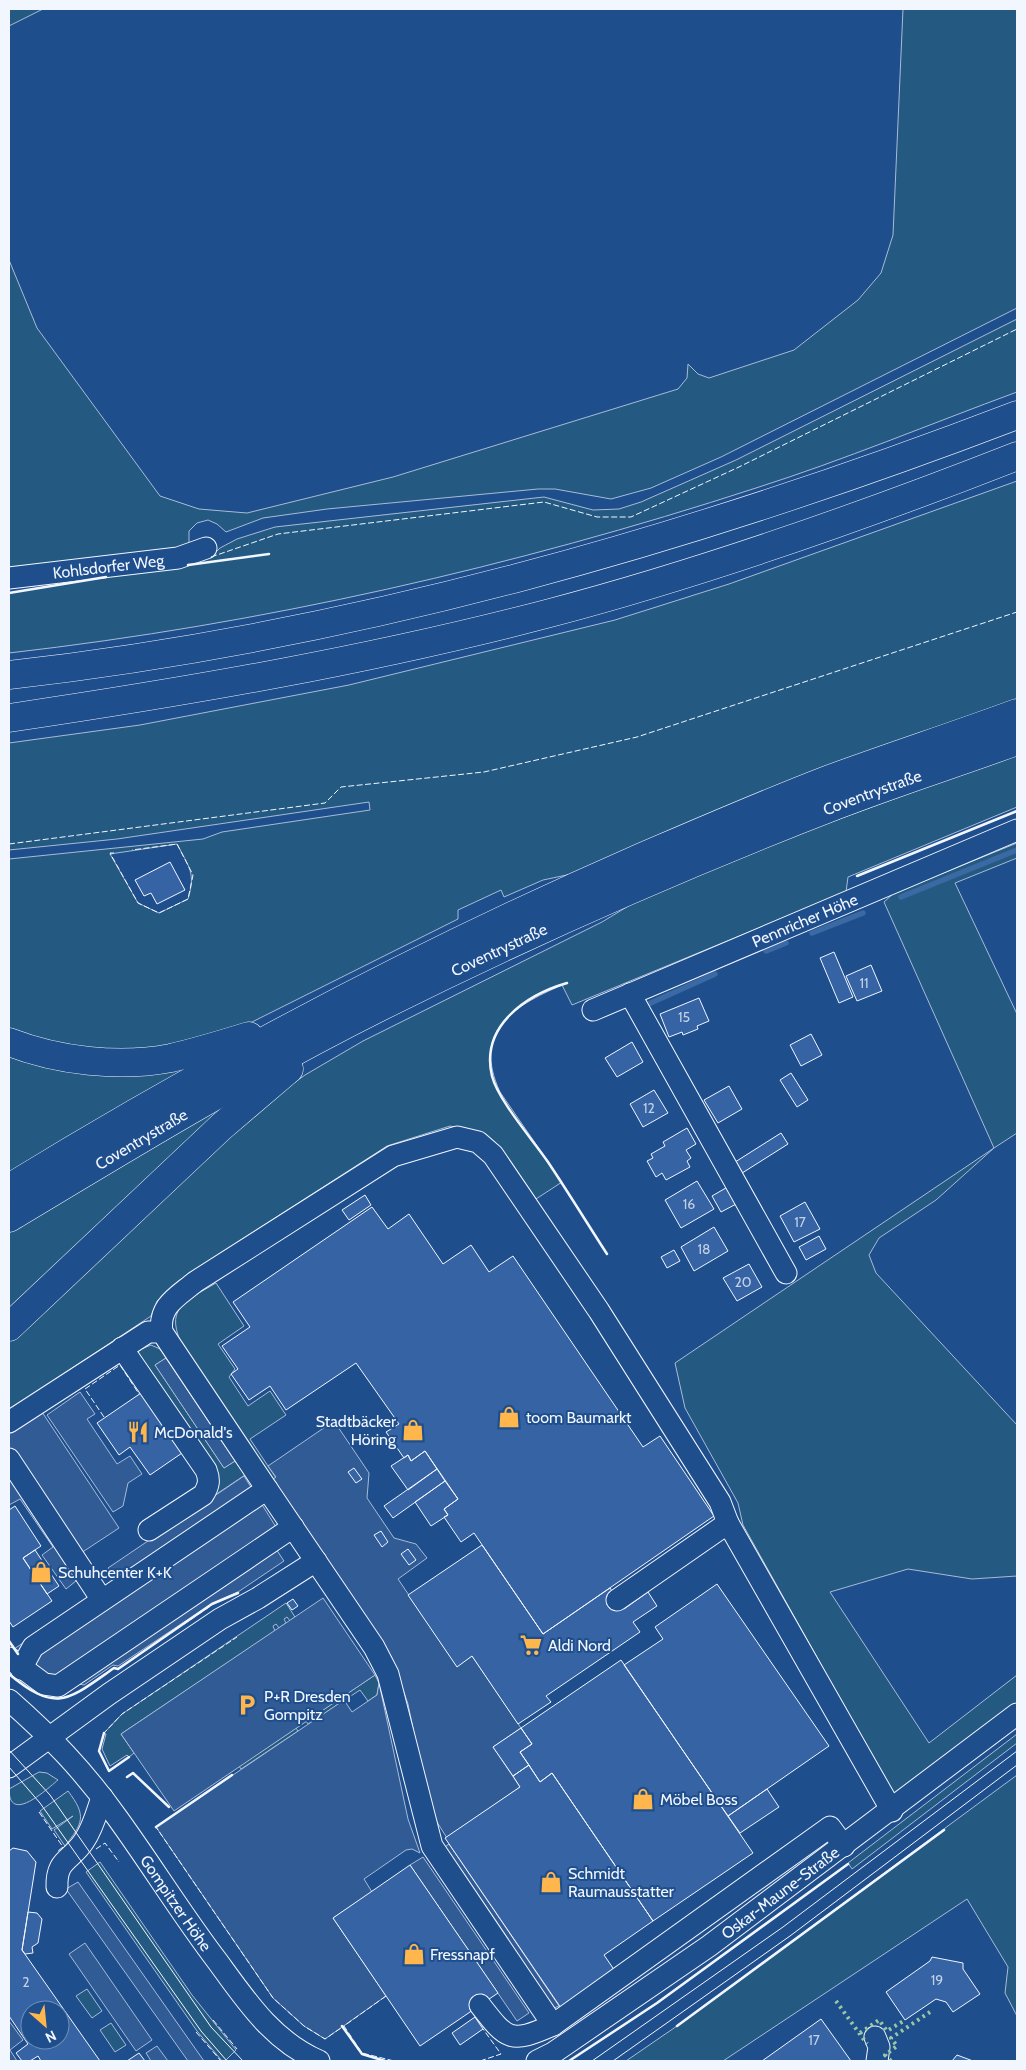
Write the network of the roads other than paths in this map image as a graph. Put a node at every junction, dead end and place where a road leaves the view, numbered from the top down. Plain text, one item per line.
1 (1017, 415) edge
2 (1017, 456) edge
3 (206, 548) dead end
4 (9, 578) edge
5 (9, 675) edge
6 (1017, 713) edge
7 (9, 718) edge
8 (1017, 741) edge
9 (1017, 830) edge
10 (630, 994) junction
11 (593, 1010) dead end
12 (301, 1021) junction
13 (328, 1034) junction
14 (9, 1042) edge
15 (9, 1188) edge
16 (9, 1218) edge
17 (786, 1273) dead end
18 (9, 1327) edge
19 (162, 1332) junction
20 (122, 1348) junction
21 (9, 1422) edge
22 (9, 1459) edge
23 (267, 1489) junction
24 (728, 1523) junction
25 (293, 1527) junction
26 (149, 1530) dead end
27 (316, 1561) junction
28 (102, 1600) junction
29 (618, 1600) dead end
30 (15, 1664) edge
31 (9, 1700) edge
32 (1017, 1714) edge
33 (51, 1736) junction
34 (9, 1767) edge
35 (102, 1797) junction
36 (892, 1811) junction
37 (844, 1846) junction
38 (57, 1887) dead end
39 (480, 2005) dead end
40 (554, 2025) junction
41 (875, 2038) dead end
42 (293, 2057) edge
43 (319, 2061) edge
44 (538, 2061) edge
45 (877, 2061) edge

1 - 5 highway
2 - 7 highway
3 - 4 street, Kohlsdorfer Weg
6 - 12 highway
8 - 13 highway, Coventrystraße
9 - 10 street, Pennricher Höhe
10 - 11 street, Pennricher Höhe
10 - 17 street
12 - 14 highway
12 - 15 highway
13 - 16 highway, Coventrystraße
13 - 18 highway
19 - 20 street
19 - 23 street
19 - 24 street
20 - 21 street
20 - 26 street
22 - 28 street
23 - 25 street
23 - 28 street
24 - 29 street
24 - 36 street
25 - 27 street
25 - 30 street
27 - 33 street
27 - 40 street
28 - 30 street
31 - 33 street, Gompitzer Höhe
32 - 36 street, Oskar-Maune-Straße
33 - 34 street
33 - 35 street, Gompitzer Höhe
35 - 38 street
35 - 42 street, Gompitzer Höhe
36 - 37 street, Oskar-Maune-Straße
37 - 40 street
37 - 44 street, Oskar-Maune-Straße
39 - 40 street
41 - 45 street
42 - 43 street

